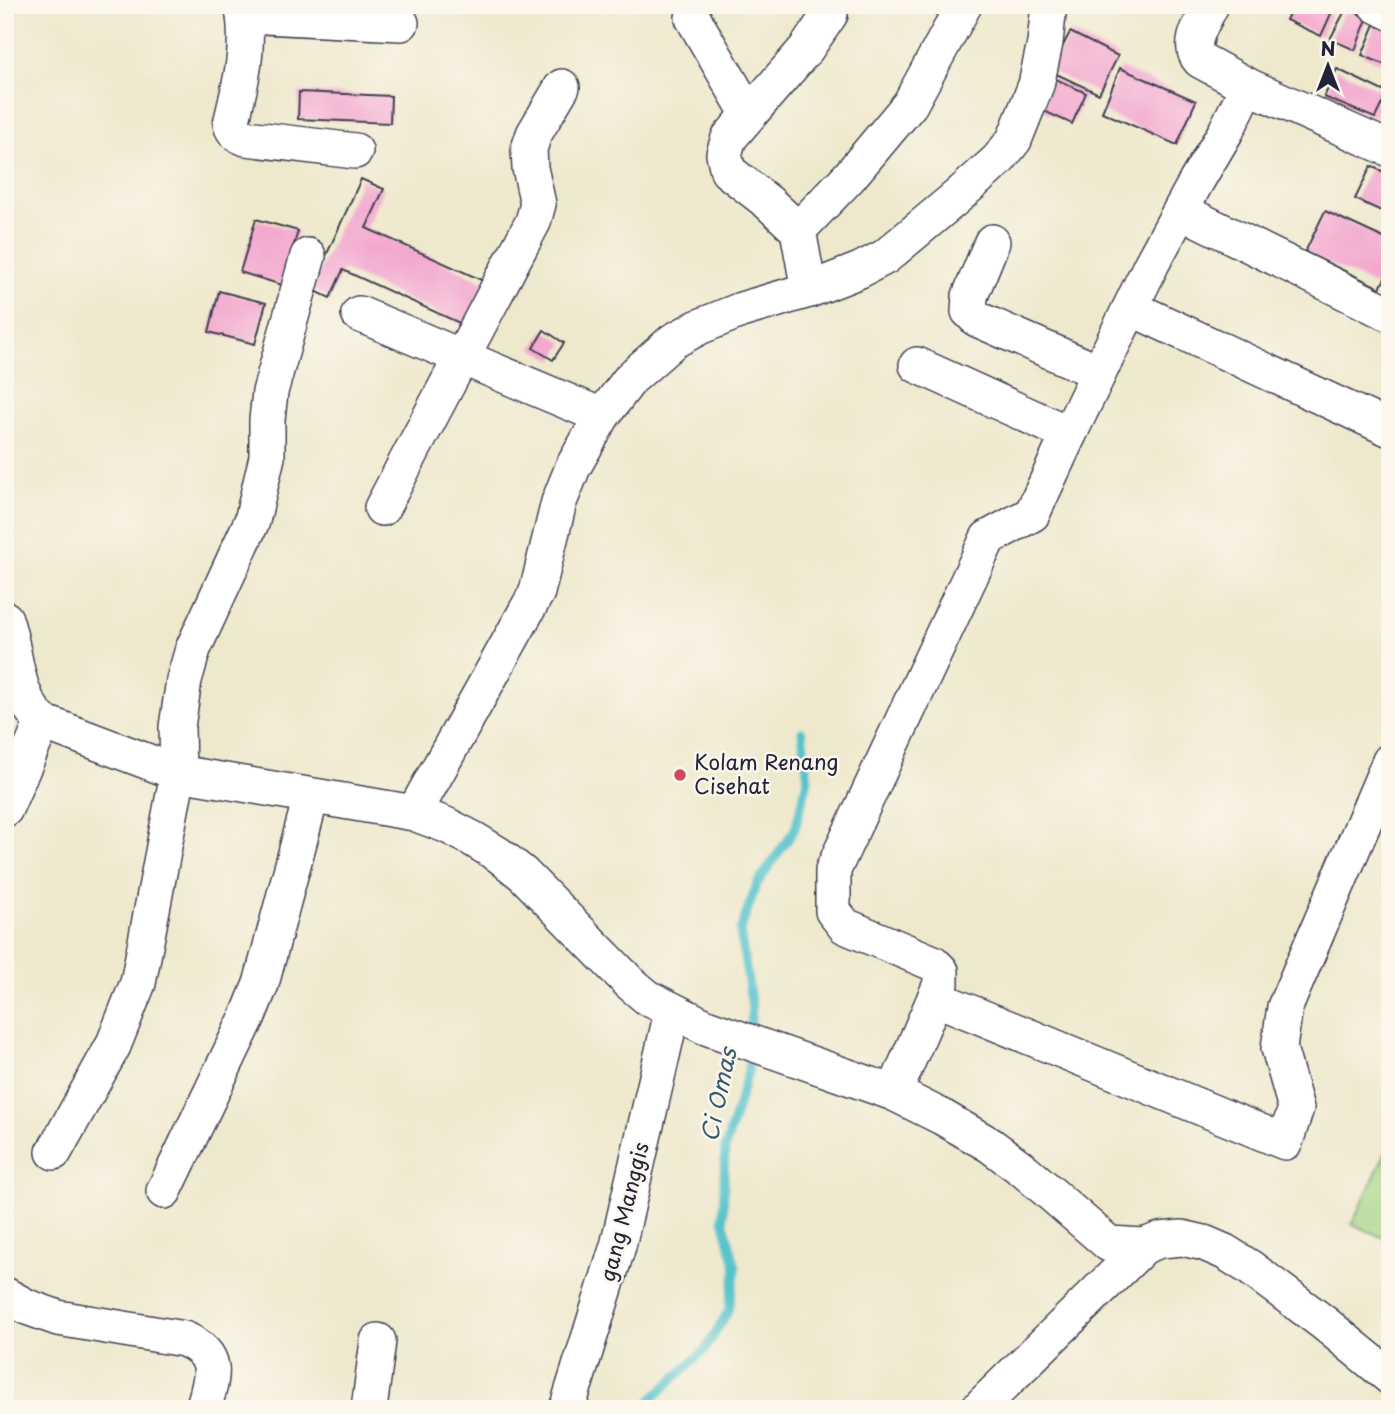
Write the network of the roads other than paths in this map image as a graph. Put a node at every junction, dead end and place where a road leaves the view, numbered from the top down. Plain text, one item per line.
1 (964, 5) edge
2 (1049, 5) edge
3 (1211, 5) edge
4 (1376, 5) edge
5 (829, 8) edge
6 (243, 10) edge
7 (1390, 12) edge
8 (693, 18) dead end
9 (401, 23) dead end
10 (1248, 86) junction
11 (562, 87) dead end
12 (748, 113) junction
13 (1390, 149) edge
14 (355, 151) dead end
15 (1181, 211) junction
16 (798, 230) junction
17 (992, 242) dead end
18 (308, 256) dead end
19 (808, 290) junction
20 (1130, 308) junction
21 (359, 314) dead end
22 (1390, 314) edge
23 (460, 357) junction
24 (917, 365) dead end
25 (1098, 372) junction
26 (602, 416) junction
27 (1390, 429) edge
28 (1069, 434) junction
29 (382, 508) dead end
30 (5, 619) edge
31 (43, 722) junction
32 (1390, 761) edge
33 (178, 773) junction
34 (312, 797) junction
35 (5, 808) edge
36 (414, 813) junction
37 (935, 998) junction
38 (672, 1012) junction
39 (894, 1093) junction
40 (54, 1152) dead end
41 (164, 1191) dead end
42 (1144, 1246) junction
43 (5, 1295) edge
44 (378, 1342) dead end
45 (1390, 1377) edge
46 (203, 1409) edge
47 (369, 1409) edge
48 (567, 1409) edge
49 (978, 1409) edge

1 - 16 street
2 - 19 street
3 - 10 street
4 - 7 street
5 - 12 street
6 - 9 street
6 - 14 street
8 - 12 street
10 - 13 street
10 - 15 street
11 - 23 street
12 - 16 street
15 - 20 street
15 - 22 street
16 - 19 street
17 - 25 street
18 - 33 street
19 - 26 street
20 - 25 street
20 - 27 street
21 - 23 street
23 - 26 street
23 - 29 street
24 - 28 street
25 - 28 street
26 - 36 street
28 - 37 street
30 - 31 street
31 - 33 street
31 - 35 street
32 - 37 street
33 - 34 street
33 - 40 street
34 - 36 street
34 - 41 street
36 - 38 street
37 - 39 street
38 - 39 street
38 - 48 street, gang Manggis
39 - 42 street
42 - 45 street
42 - 49 street
43 - 46 street
44 - 47 street

